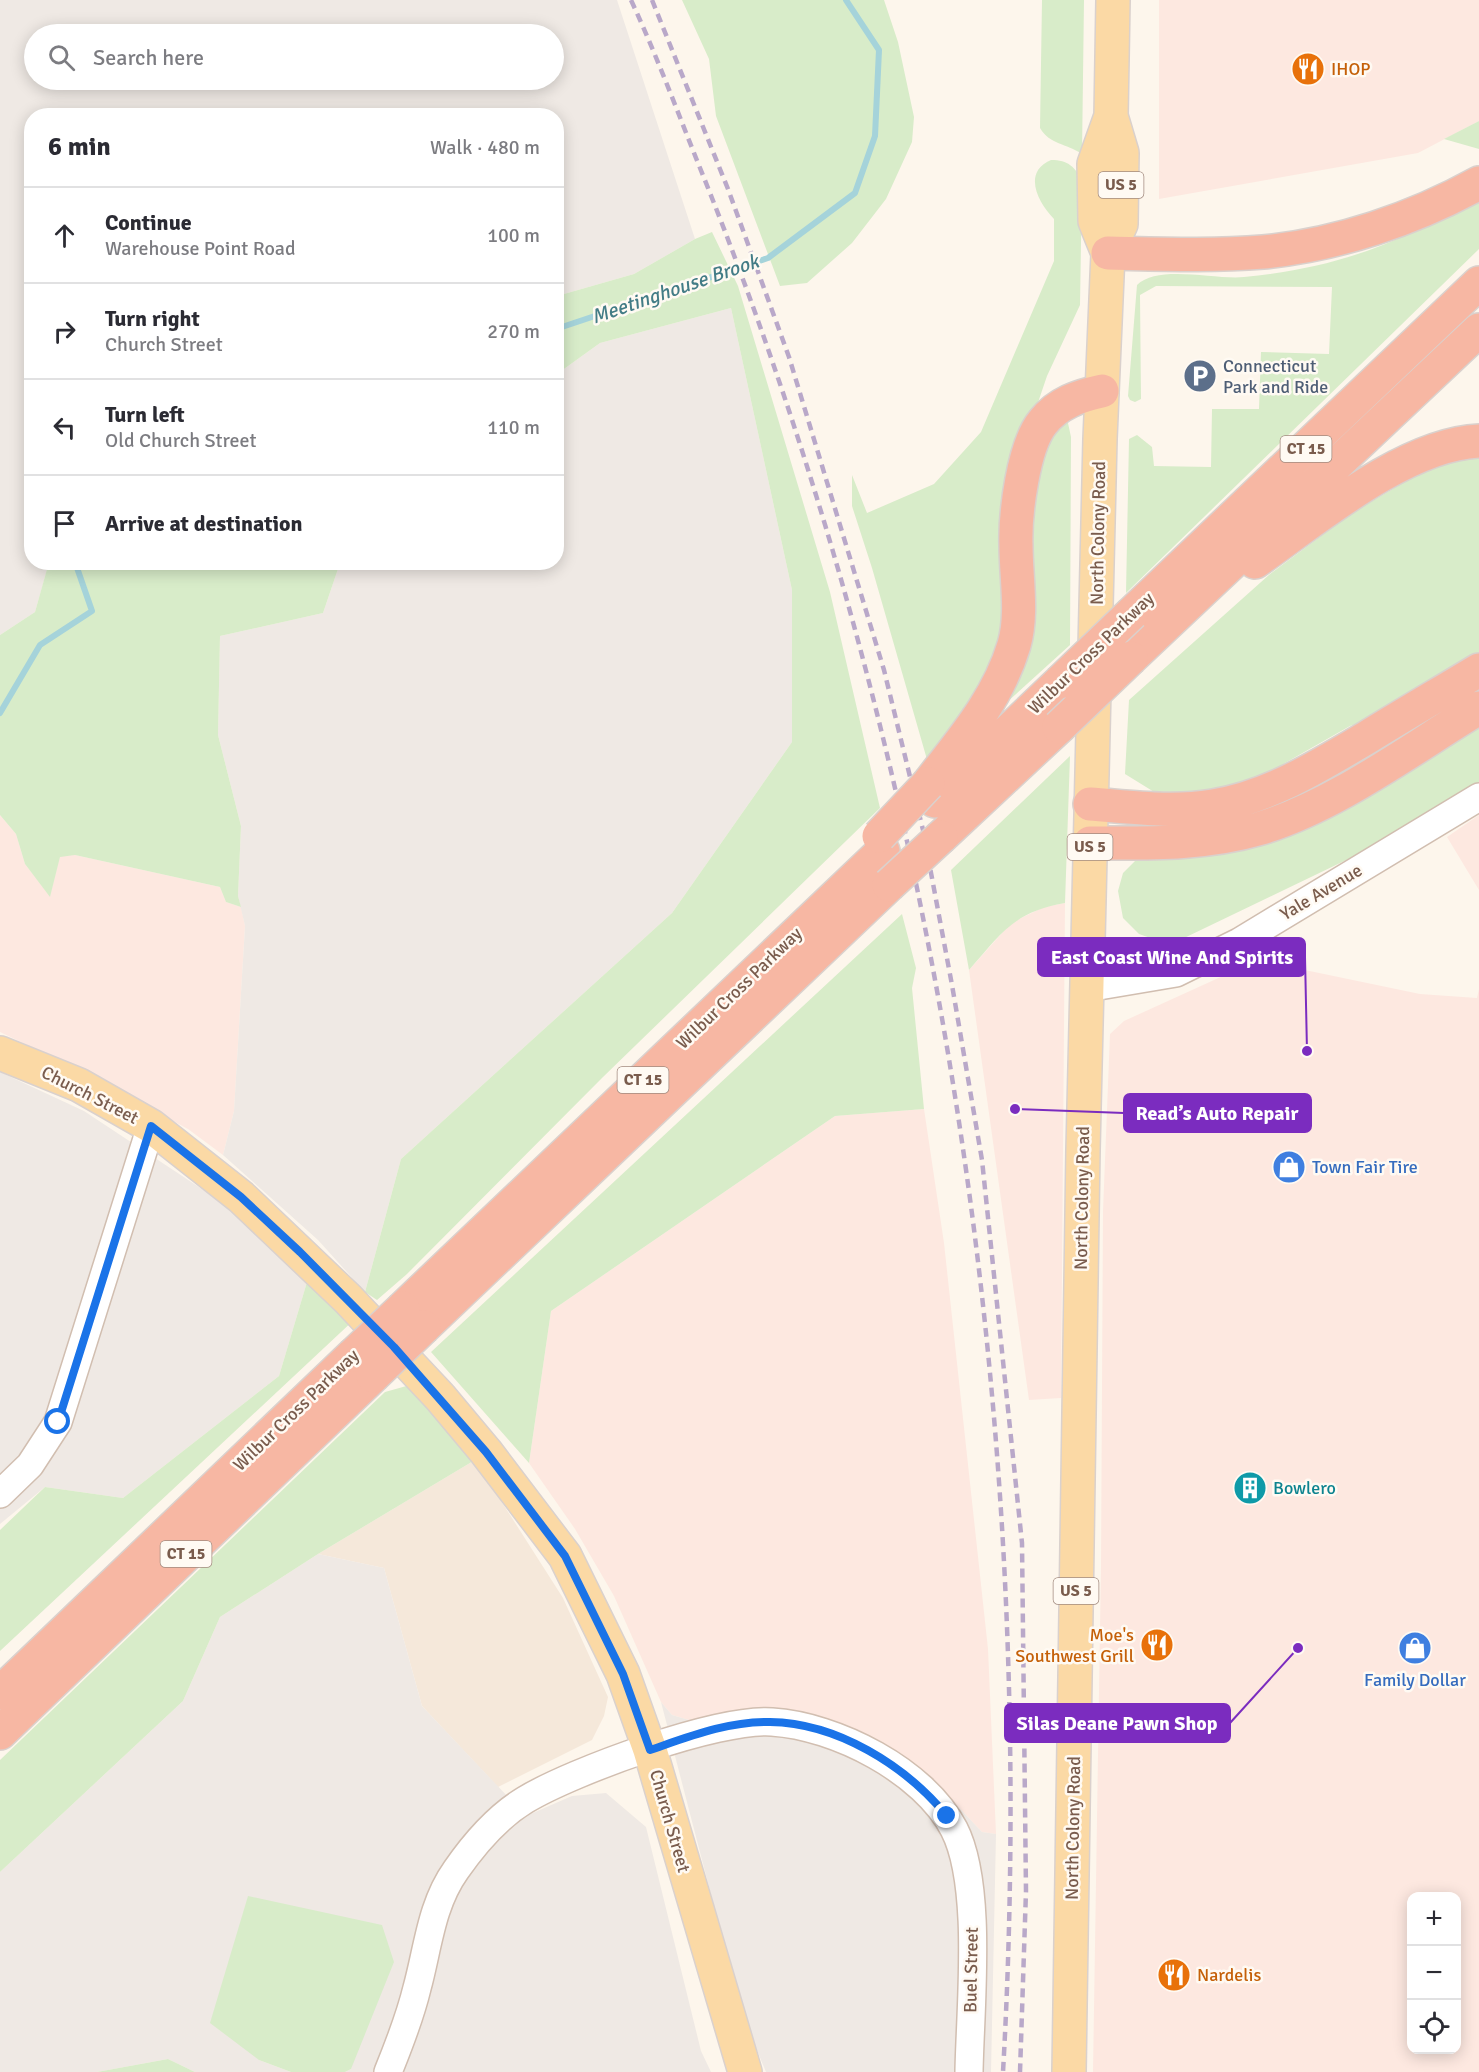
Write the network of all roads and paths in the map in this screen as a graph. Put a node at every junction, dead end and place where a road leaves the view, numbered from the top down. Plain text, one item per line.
1 (1113, 0) edge
2 (1479, 183) edge
3 (1108, 253) junction
4 (1479, 283) edge
5 (1479, 330) edge
6 (1102, 391) junction
7 (1479, 441) edge
8 (1161, 629) junction
9 (1479, 670) edge
10 (1479, 708) edge
11 (930, 794) junction
12 (1479, 797) edge
13 (1090, 804) junction
14 (1090, 843) junction
15 (1088, 988) junction
16 (0, 1053) edge
17 (151, 1126) junction
18 (413, 1318) junction
19 (363, 1366) junction
20 (0, 1494) edge
21 (0, 1693) edge
22 (0, 1732) edge
23 (650, 1750) junction
24 (388, 2072) edge
25 (745, 2072) edge
26 (969, 2072) edge
27 (1069, 2072) edge

1 - 3 main road, North Colony Road / US 5
2 - 3 highway
3 - 6 main road, North Colony Road / US 5
4 - 11 highway, Wilbur Cross Parkway / CT 15, bridge
5 - 8 highway, Wilbur Cross Parkway / CT 15
6 - 11 highway
6 - 13 main road, North Colony Road / US 5
7 - 8 highway
8 - 18 highway, Wilbur Cross Parkway / CT 15, bridge
9 - 13 highway
10 - 14 highway
11 - 18 highway, Wilbur Cross Parkway / CT 15, bridge
12 - 15 street, Yale Avenue
13 - 14 main road, North Colony Road / US 5
14 - 15 main road, North Colony Road / US 5
15 - 27 main road, North Colony Road / US 5
16 - 17 main road, Church Street
17 - 20 street
17 - 23 main road, Church Street
18 - 19 highway, Wilbur Cross Parkway / CT 15, bridge
19 - 21 highway, Wilbur Cross Parkway / CT 15
19 - 22 highway, Wilbur Cross Parkway / CT 15
23 - 24 street, Buel Street
23 - 25 main road, Church Street
23 - 26 street, Buel Street

